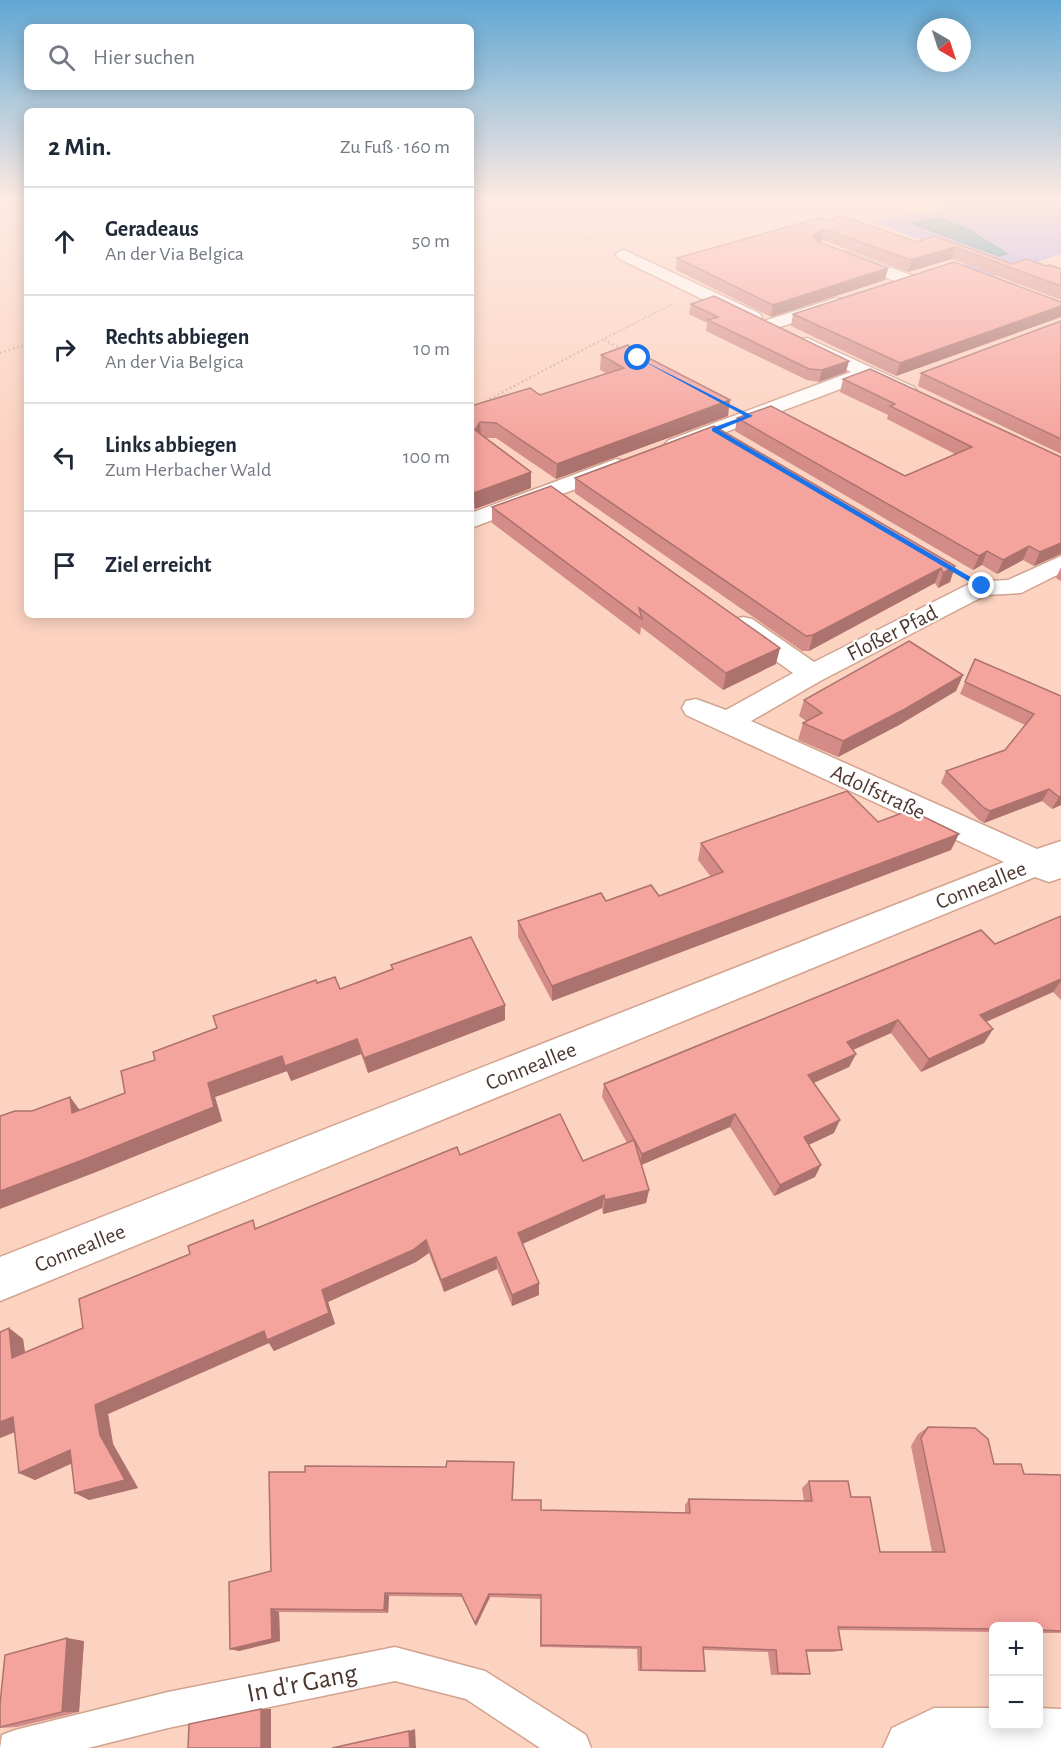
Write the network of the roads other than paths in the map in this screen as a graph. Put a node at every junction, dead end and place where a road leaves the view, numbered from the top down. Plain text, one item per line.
1 (678, 281) edge
2 (906, 281) edge
3 (886, 287) edge
4 (855, 297) edge
5 (770, 325) junction
6 (868, 372) junction
7 (918, 377) dead end
8 (896, 386) junction
9 (924, 399) edge
10 (729, 406) edge
11 (750, 416) junction
12 (714, 430) junction
13 (734, 442) edge
14 (660, 450) edge
15 (639, 458) edge
16 (474, 520) edge
17 (1061, 563) edge
18 (726, 613) edge
19 (812, 674) junction
20 (696, 708) dead end
21 (728, 722) junction
22 (1053, 864) edge
23 (0, 1280) edge
24 (1061, 1737) edge
25 (15, 1748) edge
26 (573, 1748) edge
27 (912, 1748) edge

1 - 5 street
2 - 3 street
4 - 5 street
5 - 6 street
6 - 8 street
6 - 11 street
7 - 8 street
8 - 9 street
10 - 11 street
11 - 12 street
12 - 13 street
12 - 14 street
15 - 16 street
17 - 19 street, Floßer Pfad
18 - 19 street
19 - 21 street, Floßer Pfad
20 - 21 street, Adolfstraße
21 - 22 street, Adolfstraße
22 - 23 street, Conneallee
24 - 27 street
25 - 26 lane, In d'r Gang

